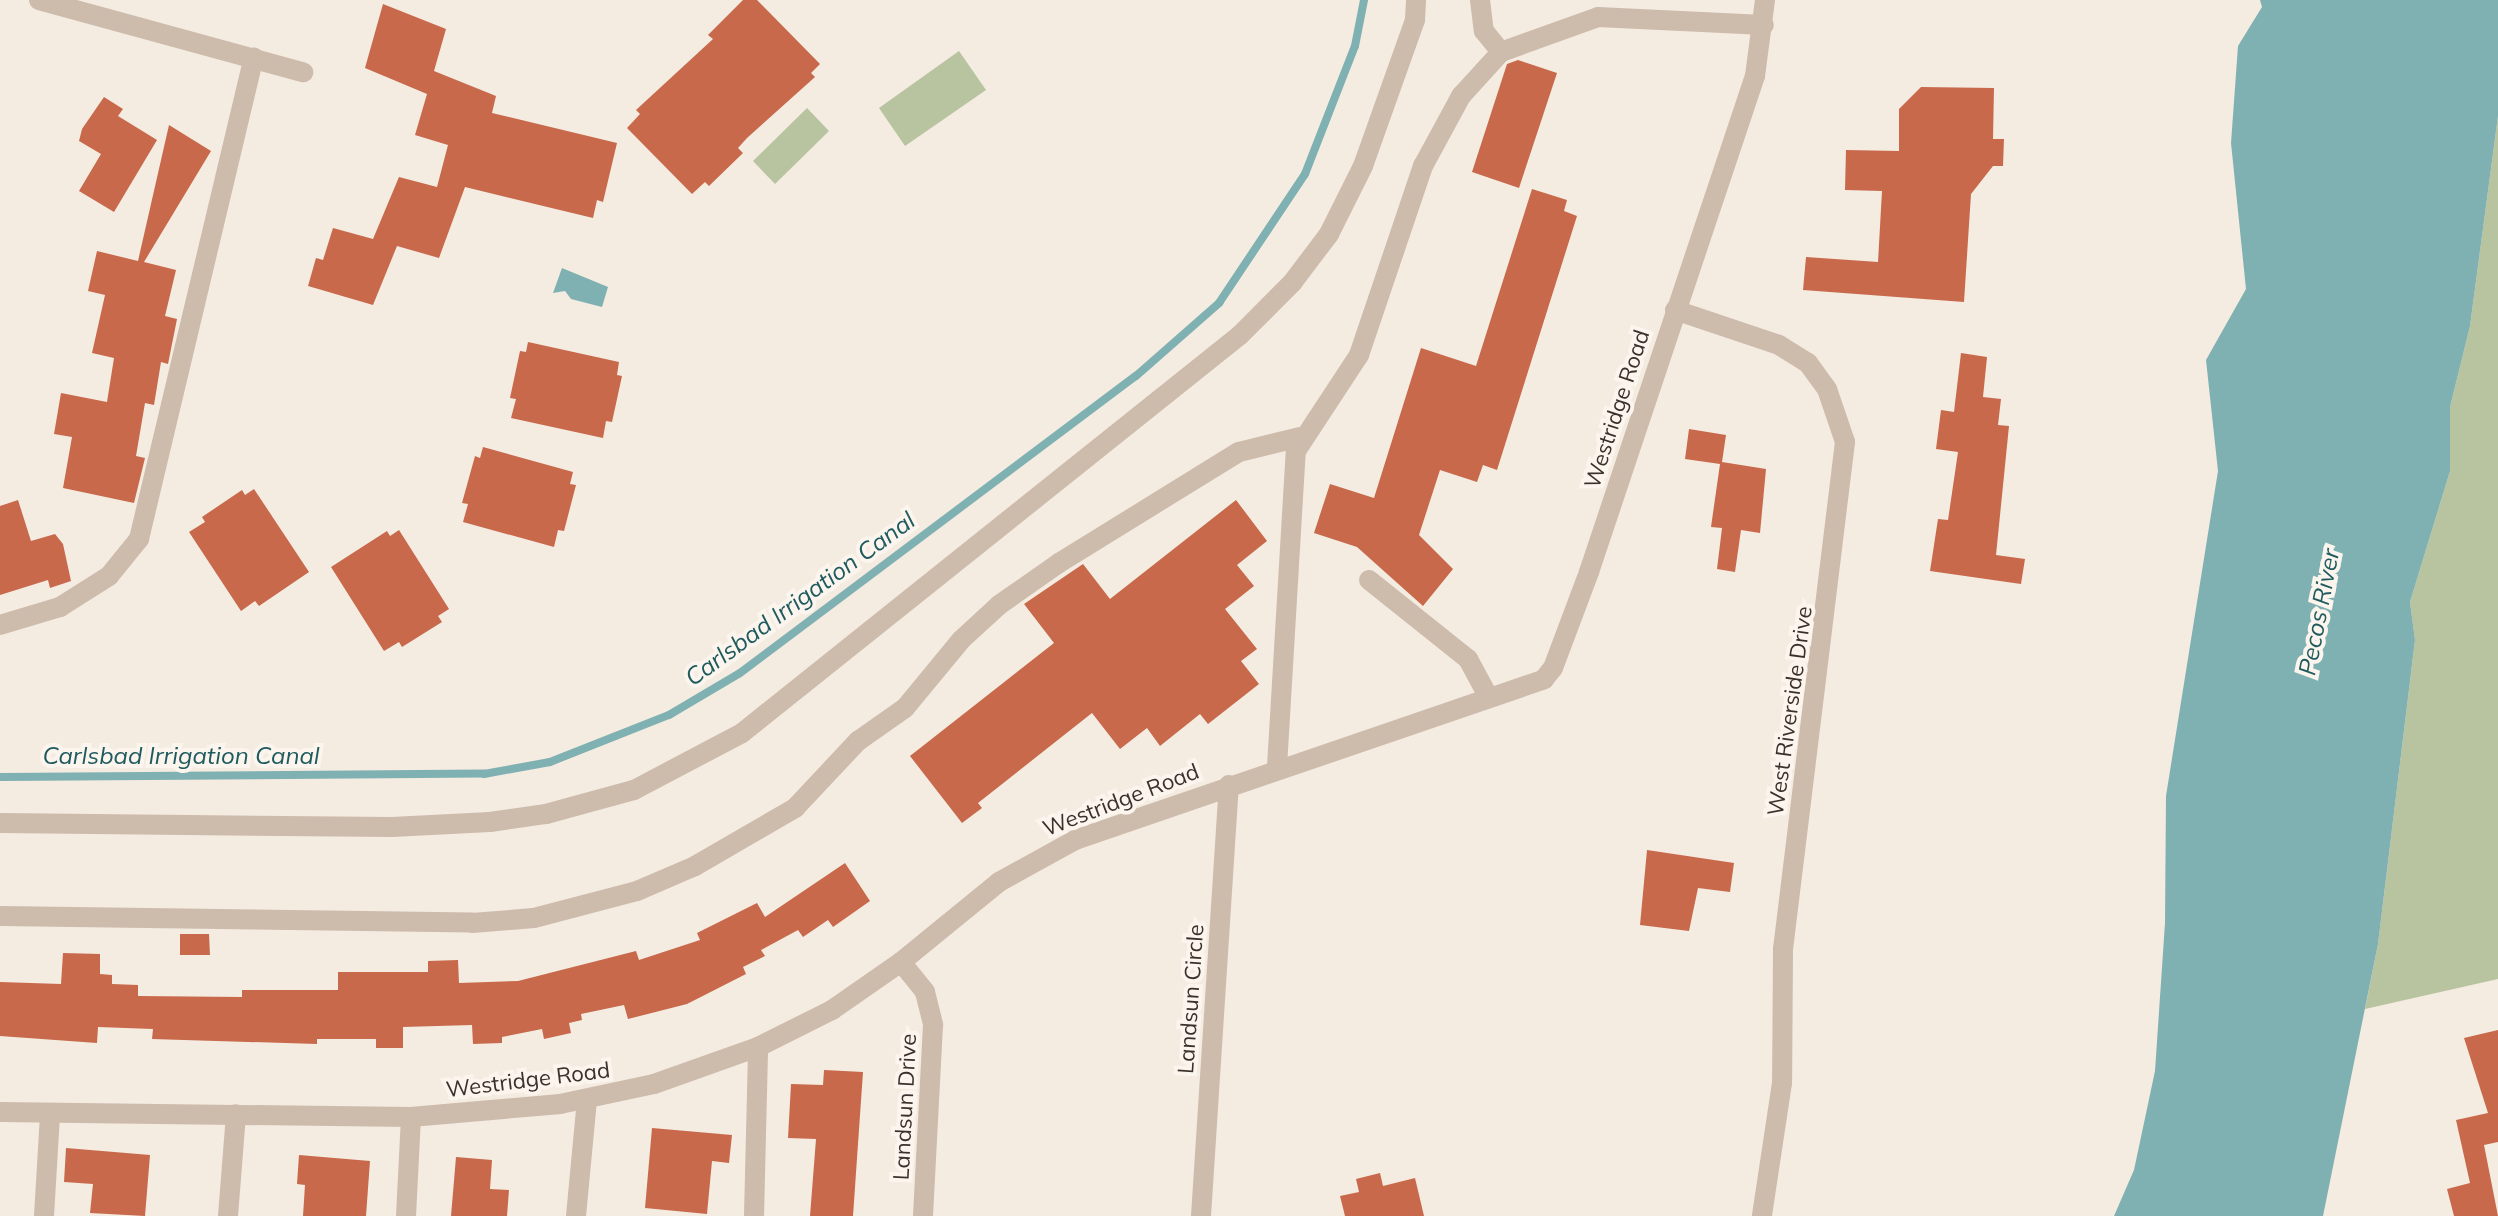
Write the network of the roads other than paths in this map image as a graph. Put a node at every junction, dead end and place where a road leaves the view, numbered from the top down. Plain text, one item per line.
1 (39, 0) edge
2 (1416, 0) edge
3 (1480, 0) edge
4 (1765, 0) edge
5 (1764, 25) junction
6 (1501, 52) junction
7 (254, 58) junction
8 (303, 72) dead end
9 (1675, 310) junction
10 (1300, 437) junction
11 (1369, 580) dead end
12 (0, 625) edge
13 (1489, 698) junction
14 (1277, 767) junction
15 (1229, 785) junction
16 (0, 823) edge
17 (0, 916) edge
18 (901, 962) junction
19 (758, 1047) junction
20 (587, 1100) junction
21 (0, 1112) edge
22 (50, 1114) junction
23 (236, 1114) junction
24 (411, 1117) junction
25 (44, 1216) edge
26 (228, 1216) edge
27 (406, 1216) edge
28 (576, 1216) edge
29 (754, 1216) edge
30 (923, 1216) edge
31 (1201, 1216) edge
32 (1762, 1216) edge

1 - 7 street
2 - 16 street
3 - 6 street
4 - 5 street, Westridge Road
5 - 6 street
5 - 9 street, Westridge Road
6 - 10 street
7 - 8 street
7 - 12 street
9 - 13 street, Westridge Road
9 - 32 street, West Riverside Drive
10 - 14 street
10 - 17 street
11 - 13 street
13 - 14 street, Westridge Road
14 - 15 street, Westridge Road
15 - 18 street, Westridge Road
15 - 31 street, Landsun Circle
18 - 19 street, Westridge Road
18 - 30 street, Landsun Drive
19 - 20 street, Westridge Road
19 - 29 street
20 - 24 street, Westridge Road
20 - 28 street
21 - 22 street, Westridge Road
22 - 23 street, Westridge Road
22 - 25 street
23 - 24 street, Westridge Road
23 - 26 street
24 - 27 street

